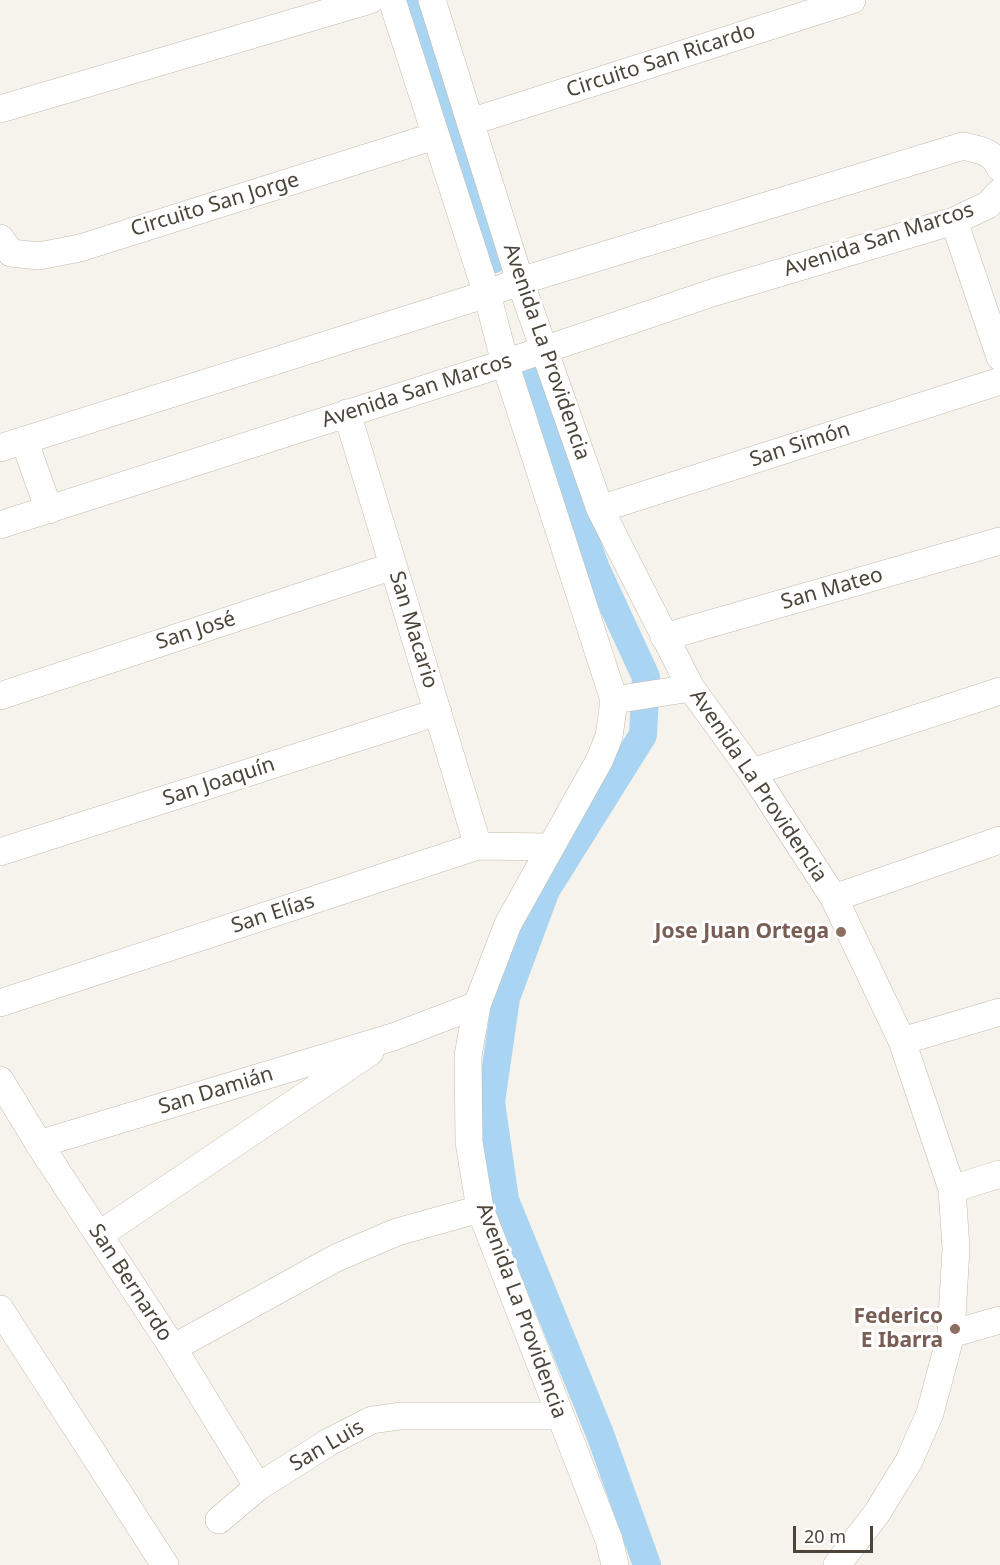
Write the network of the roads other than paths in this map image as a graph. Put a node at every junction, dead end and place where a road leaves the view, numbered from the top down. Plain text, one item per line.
1 (370, 0) edge
2 (392, 0) edge
3 (432, 0) edge
4 (852, 0) edge
5 (0, 109) edge
6 (470, 122) junction
7 (435, 136) junction
8 (1000, 168) edge
9 (1000, 192) edge
10 (954, 221) junction
11 (0, 237) edge
12 (520, 281) junction
13 (487, 294) junction
14 (544, 348) junction
15 (1000, 357) edge
16 (505, 363) junction
17 (1000, 381) edge
18 (347, 413) junction
19 (12, 444) edge
20 (600, 509) junction
21 (49, 510) junction
22 (0, 525) edge
23 (1000, 541) edge
24 (393, 566) junction
25 (664, 637) junction
26 (680, 689) junction
27 (1000, 691) edge
28 (0, 696) edge
29 (624, 698) junction
30 (438, 712) junction
31 (752, 772) junction
32 (1000, 840) edge
33 (478, 846) junction
34 (549, 847) junction
35 (0, 852) edge
36 (834, 898) junction
37 (0, 1003) edge
38 (477, 1005) junction
39 (1000, 1012) edge
40 (393, 1037) junction
41 (902, 1041) junction
42 (0, 1080) edge
43 (39, 1144) junction
44 (1000, 1174) edge
45 (952, 1190) junction
46 (480, 1209) junction
47 (99, 1234) junction
48 (0, 1309) edge
49 (1000, 1320) edge
50 (951, 1334) junction
51 (173, 1348) junction
52 (560, 1416) junction
53 (258, 1487) junction
54 (219, 1520) dead end
55 (165, 1565) edge
56 (615, 1565) edge
57 (837, 1565) edge

1 - 5 street
2 - 7 street, Avenida La Providencia
3 - 6 street, Avenida La Providencia
4 - 6 street, Circuito San Ricardo
6 - 12 street, Avenida La Providencia
7 - 11 street, Circuito San Jorge
7 - 13 street, Avenida La Providencia
8 - 12 street
9 - 10 street, Avenida San Marcos
10 - 14 street, Avenida San Marcos
10 - 15 street
12 - 13 street
12 - 14 street, Avenida La Providencia
13 - 16 street, Avenida La Providencia
13 - 19 street
14 - 16 street, Avenida San Marcos
14 - 20 street, Avenida La Providencia
16 - 18 street, Avenida San Marcos
16 - 29 street, Avenida La Providencia
17 - 20 street, San Simón
18 - 21 street, Avenida San Marcos
18 - 24 street, San Macario
19 - 21 street
20 - 25 street, Avenida La Providencia
21 - 22 street, Avenida San Marcos
23 - 25 street, San Mateo
24 - 28 street, San José
24 - 30 street, San Macario
25 - 26 street, Avenida La Providencia
26 - 29 street
26 - 31 street, Avenida La Providencia
27 - 31 street
29 - 34 street, Avenida La Providencia
30 - 33 street, San Macario
30 - 35 street, San Joaquín
31 - 36 street, Avenida La Providencia
32 - 36 street
33 - 34 street, San Elías
33 - 37 street, San Elías
34 - 38 street, Avenida La Providencia
36 - 41 street, Avenida La Providencia
38 - 40 street, San Damián
38 - 46 street, Avenida La Providencia
39 - 41 street
40 - 43 street, San Damián
40 - 47 street, San Damián
41 - 45 street, Avenida La Providencia
42 - 43 street, San Bernardo
43 - 47 street, San Bernardo
44 - 45 street
45 - 50 street, Avenida La Providencia
46 - 51 street
46 - 52 street, Avenida La Providencia
47 - 51 street, San Bernardo
48 - 55 street
49 - 50 street
50 - 57 street, Avenida La Providencia
51 - 53 street, San Bernardo
52 - 53 street, San Luis
52 - 56 street, Avenida La Providencia
53 - 54 street, San Luis

